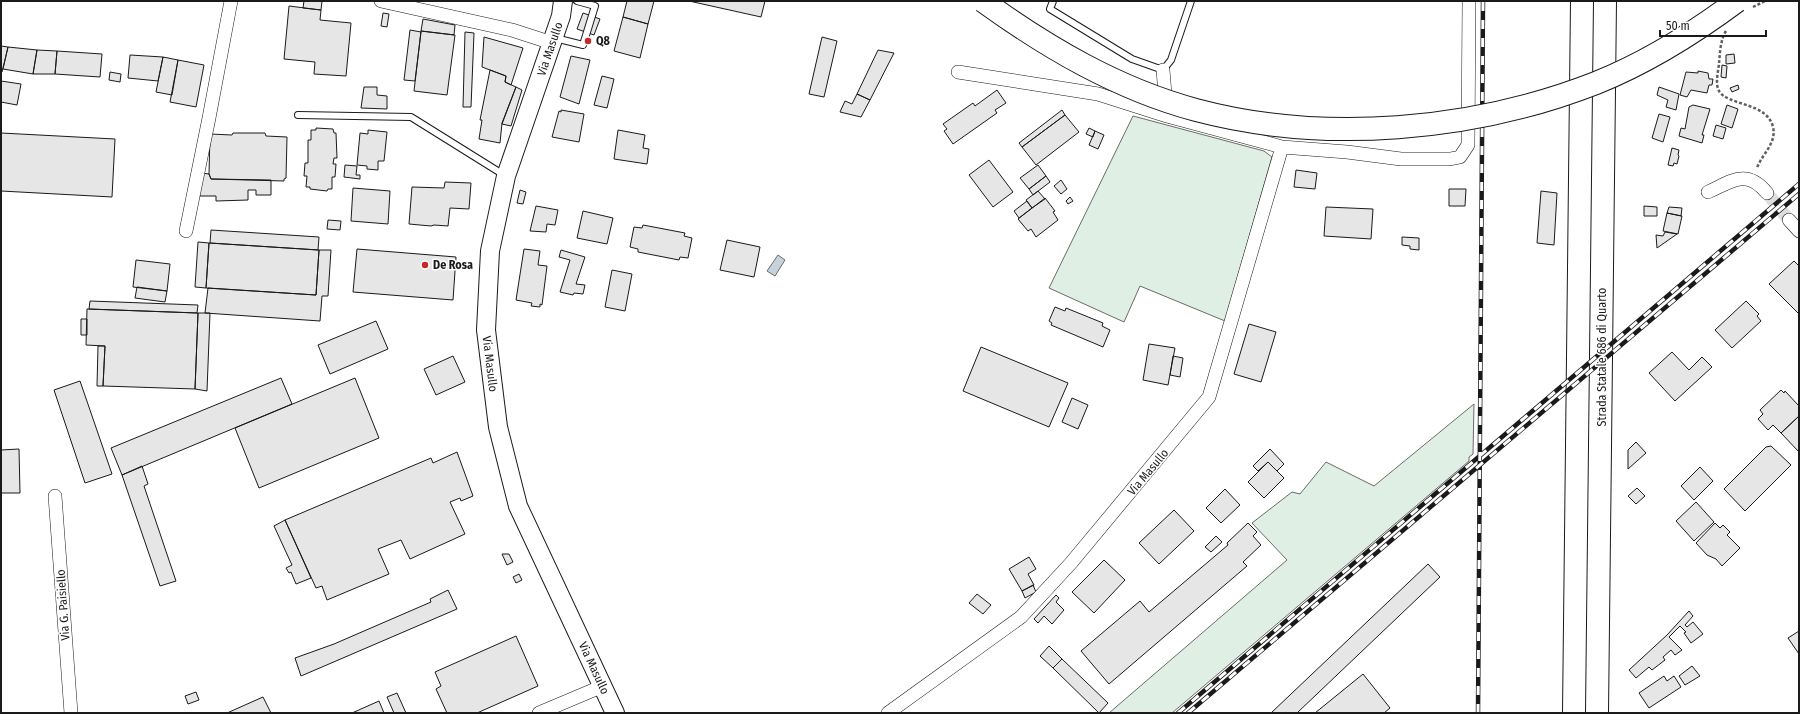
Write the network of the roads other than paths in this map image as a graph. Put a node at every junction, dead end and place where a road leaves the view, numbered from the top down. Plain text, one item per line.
1 (231, 1) edge
2 (381, 1) edge
3 (563, 1) edge
4 (577, 1) edge
5 (983, 1) edge
6 (1052, 1) edge
7 (1191, 1) edge
8 (1469, 1) edge
9 (1582, 1) edge
10 (1605, 1) edge
11 (1742, 5) edge
12 (553, 40) junction
13 (1163, 70) junction
14 (958, 72) dead end
15 (298, 115) dead end
16 (1167, 116) junction
17 (1282, 147) junction
18 (506, 176) junction
19 (1708, 192) dead end
20 (1767, 193) tunnel mouth
21 (1789, 220) tunnel mouth
22 (186, 231) dead end
23 (1799, 231) edge
24 (55, 496) dead end
25 (603, 686) junction
26 (71, 713) edge
27 (539, 713) edge
28 (615, 713) edge
29 (888, 713) edge
30 (1574, 713) edge
31 (1597, 713) edge

1 - 22 street
2 - 12 street
3 - 12 main road, Via Masullo
4 - 12 lane
5 - 11 highway, bridge
6 - 13 lane
7 - 13 lane
8 - 17 street
9 - 30 highway, Strada Statale 686 di Quarto
10 - 31 highway, Strada Statale 686 di Quarto
12 - 18 main road, Via Masullo
13 - 16 street
14 - 16 street
15 - 18 lane
16 - 17 street
17 - 29 street, Via Masullo
18 - 25 main road, Via Masullo
19 - 20 street
21 - 23 street
24 - 26 street, Via G. Paisiello
25 - 27 street
25 - 28 main road, Via Masullo

